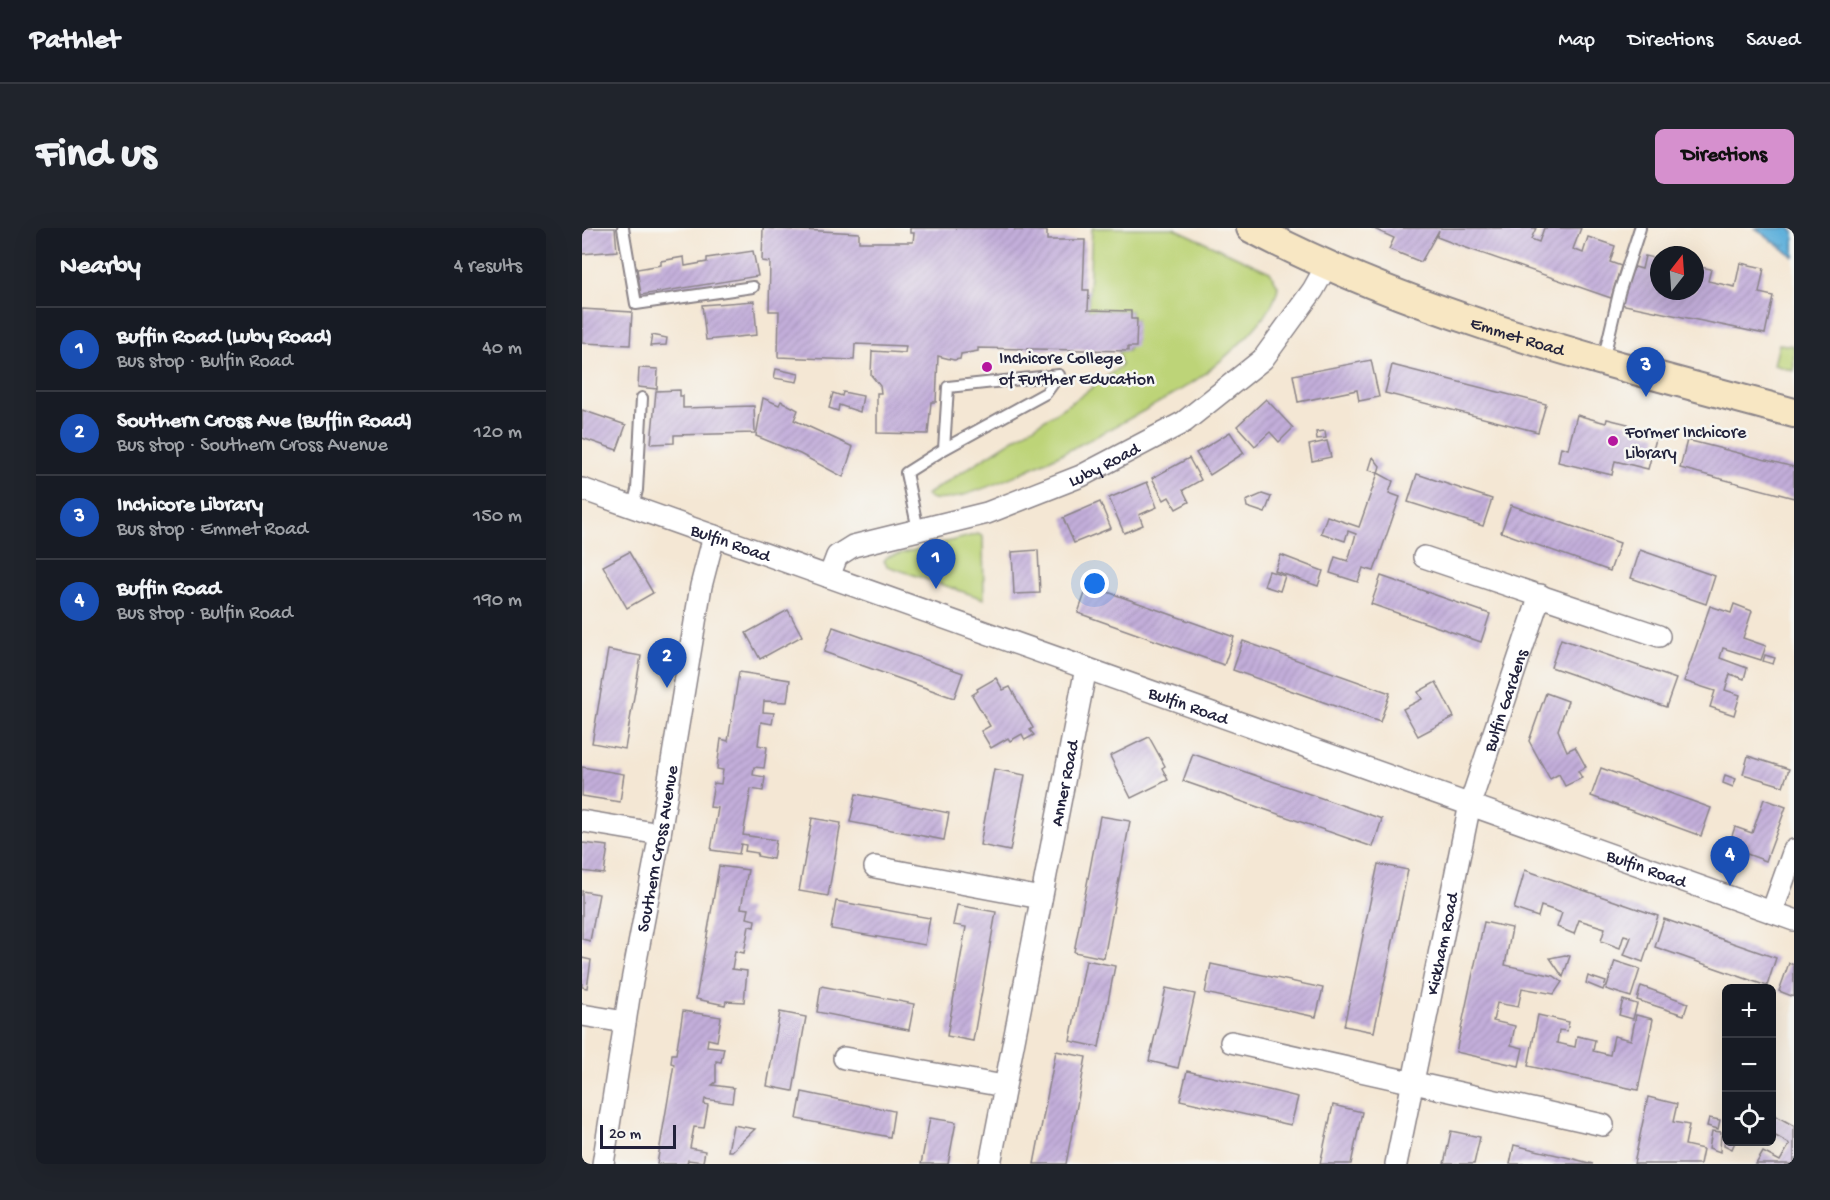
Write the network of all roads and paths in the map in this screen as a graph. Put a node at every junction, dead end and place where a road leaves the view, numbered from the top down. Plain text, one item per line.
1 (623, 228) edge
2 (1640, 228) edge
3 (1261, 230) edge
4 (1328, 265) junction
5 (753, 287) dead end
6 (1603, 361) junction
7 (642, 398) dead end
8 (1794, 413) edge
9 (944, 449) junction
10 (582, 489) edge
11 (633, 506) junction
12 (918, 530) junction
13 (714, 536) junction
14 (1424, 557) dead end
15 (829, 577) junction
16 (1540, 595) junction
17 (1659, 636) dead end
18 (1086, 668) junction
19 (1470, 804) junction
20 (582, 821) edge
21 (660, 834) junction
22 (1794, 850) edge
23 (875, 867) dead end
24 (1041, 898) junction
25 (1772, 912) junction
26 (1794, 920) edge
27 (582, 1015) edge
28 (625, 1022) junction
29 (1231, 1042) dead end
30 (844, 1058) dead end
31 (1413, 1082) junction
32 (1004, 1086) junction
33 (1603, 1125) dead end
34 (603, 1164) edge
35 (990, 1164) edge
36 (1396, 1164) edge

1 - 5 lane
2 - 6 lane
3 - 4 main road, Emmet Road
4 - 6 main road, Emmet Road
4 - 12 street, Luby Road
6 - 8 main road, Emmet Road
7 - 11 lane
9 - 9 lane
9 - 12 lane
10 - 11 street, Bulfin Road
11 - 13 street, Bulfin Road
12 - 15 street, Luby Road
13 - 15 street, Bulfin Road
13 - 21 street, Southern Cross Avenue
14 - 16 street
15 - 18 street, Bulfin Road
16 - 17 street
16 - 19 street, Bulfin Gardens
18 - 19 street, Bulfin Road
18 - 24 street, Anner Road
19 - 25 street, Bulfin Road
19 - 31 street, Kickham Road
20 - 21 street
21 - 28 street, Southern Cross Avenue
22 - 25 street
23 - 24 street
24 - 32 street, Anner Road
25 - 26 street, Bulfin Road
27 - 28 street
28 - 34 street, Southern Cross Avenue
29 - 31 street
30 - 32 street
31 - 33 street
31 - 36 street, Kickham Road
32 - 35 street, Anner Road

